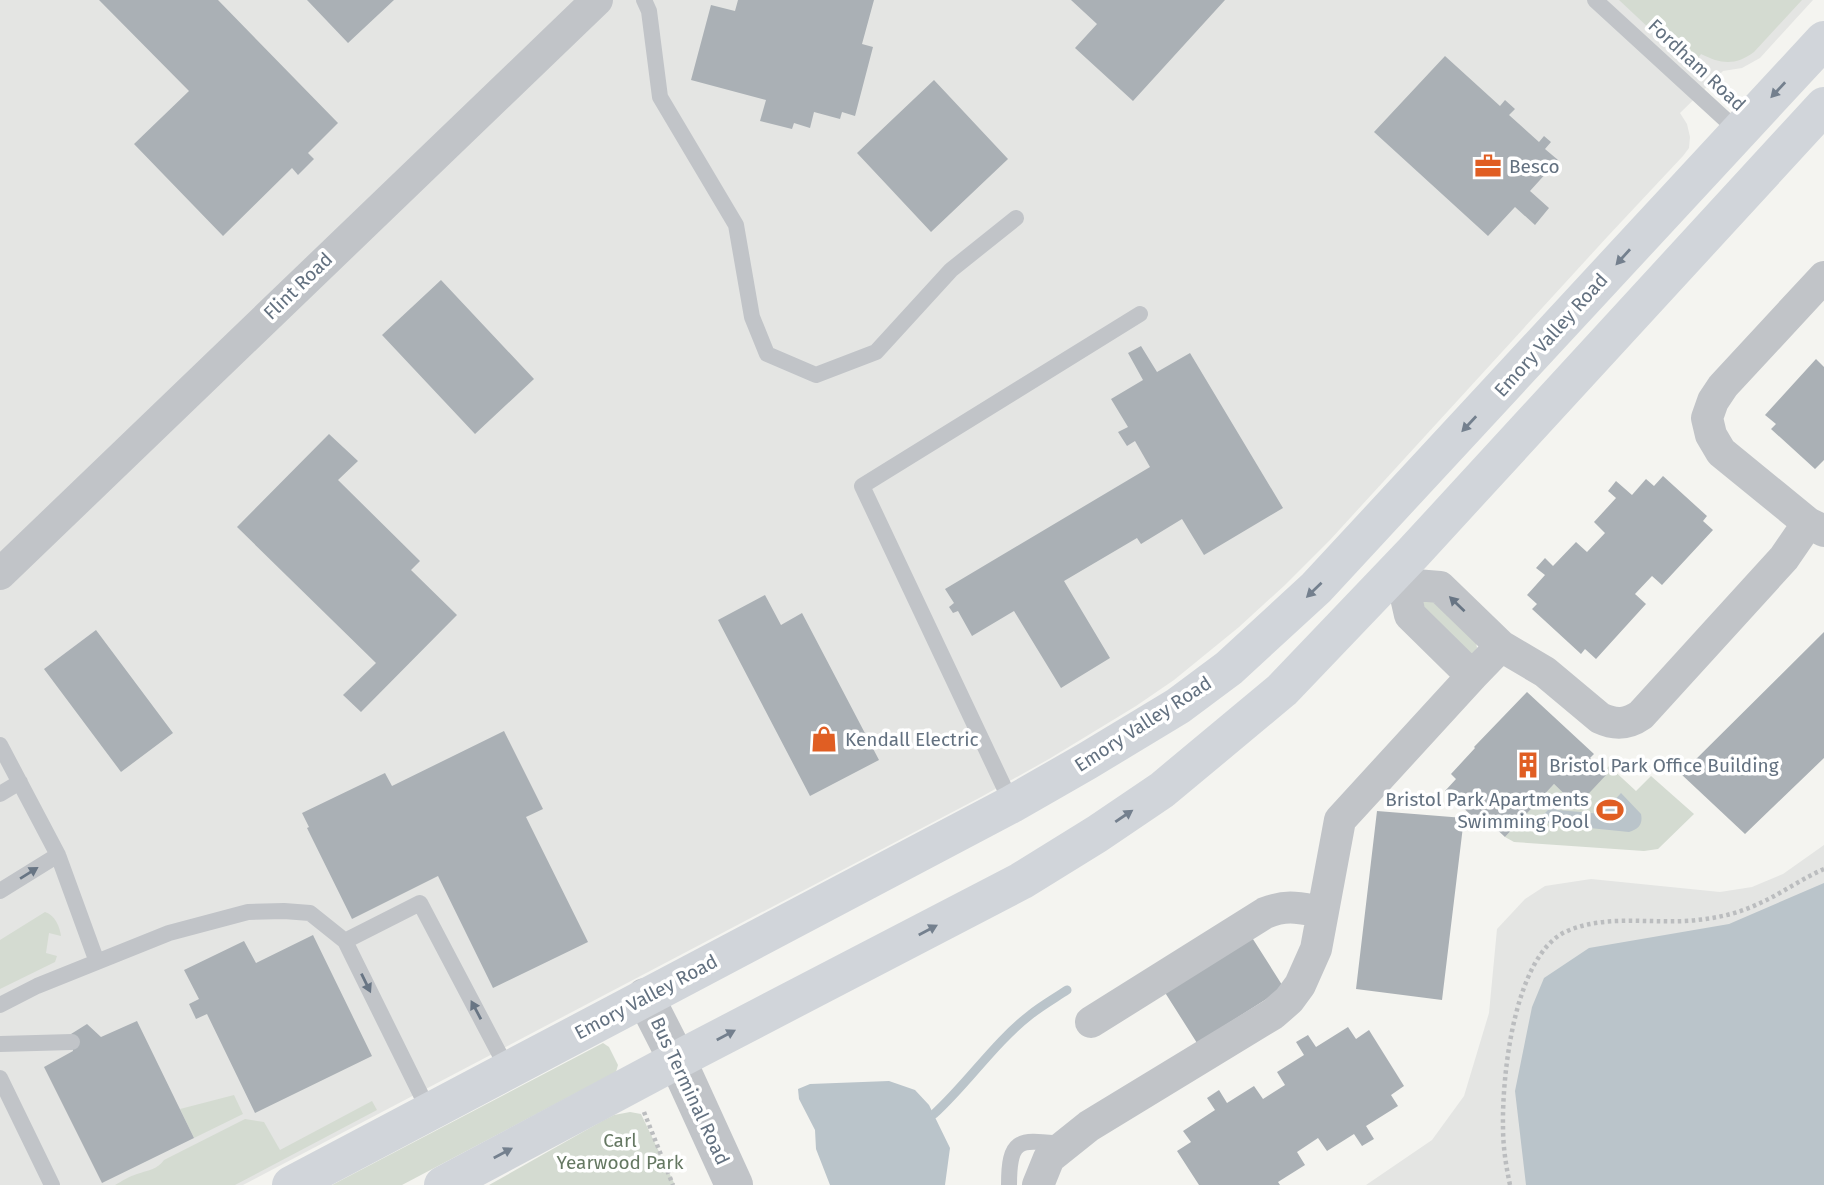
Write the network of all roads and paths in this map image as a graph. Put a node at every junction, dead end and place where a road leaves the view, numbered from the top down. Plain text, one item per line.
1 (597, 0) edge
2 (644, 0) edge
3 (1595, 0) edge
4 (1824, 40) edge
5 (1824, 106) edge
6 (1739, 132) junction
7 (1016, 218) dead end
8 (1824, 277) edge
9 (1140, 314) dead end
10 (1816, 527) edge
11 (1381, 563) junction
12 (0, 573) edge
13 (1501, 646) junction
14 (1472, 676) junction
15 (0, 745) edge
16 (20, 782) junction
17 (0, 794) edge
18 (1012, 804) junction
19 (58, 855) junction
20 (1824, 869) edge
21 (0, 891) edge
22 (1322, 912) junction
23 (345, 941) junction
24 (97, 962) junction
25 (645, 997) junction
26 (0, 1005) edge
27 (1091, 1022) dead end
28 (72, 1042) dead end
29 (0, 1044) edge
30 (677, 1060) junction
31 (508, 1070) junction
32 (0, 1078) edge
33 (633, 1085) junction
34 (429, 1111) junction
35 (1066, 1144) junction
36 (52, 1185) edge
37 (291, 1185) edge
38 (443, 1185) edge
39 (673, 1185) edge
40 (734, 1185) edge
41 (1009, 1185) edge
42 (1038, 1185) edge
43 (1510, 1185) edge

1 - 12 street, Flint Road
2 - 7 lane
3 - 6 lane, Fordham Road
4 -> 6 main road, Emory Valley Road
5 - 11 main road, Emory Valley Road
6 -> 11 main road, Emory Valley Road
8 - 10 street
9 - 18 lane
10 - 13 street
13 -> 11 street
11 - 14 street
11 -> 18 main road, Emory Valley Road
30 -> 11 main road, Emory Valley Road
13 - 14 street
14 - 22 street
15 - 16 lane
16 - 17 lane
16 - 19 lane
18 - 25 main road, Emory Valley Road
21 -> 19 lane
19 - 24 lane
20 - 43 path
22 - 27 street
22 - 35 street
23 - 24 lane
31 -> 23 lane
23 -> 34 lane
24 - 26 lane
25 - 30 street, Bus Terminal Road
25 - 31 main road, Emory Valley Road
28 - 29 lane
30 - 33 main road, Emory Valley Road
30 - 40 street, Bus Terminal Road
31 - 34 main road, Emory Valley Road
32 - 36 lane
38 -> 33 main road, Emory Valley Road
33 - 39 path
34 - 37 main road, Emory Valley Road
35 - 41 lane
35 - 42 street

